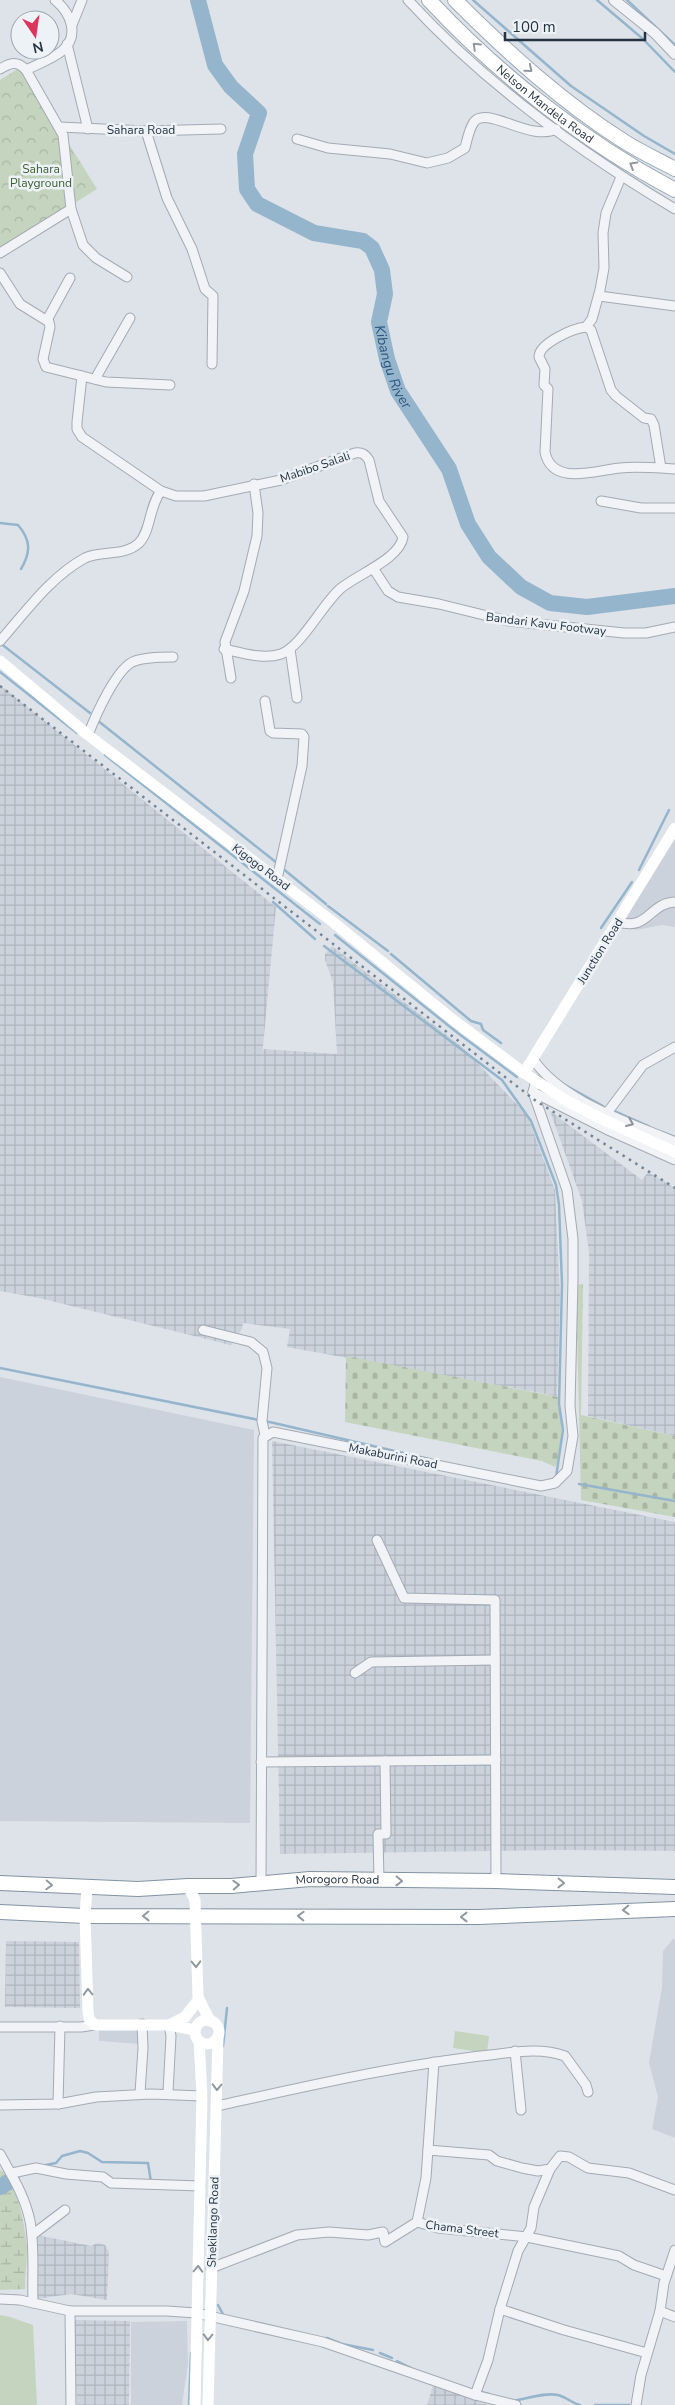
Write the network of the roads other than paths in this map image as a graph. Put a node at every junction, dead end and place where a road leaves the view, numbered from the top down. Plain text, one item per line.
1 (55, 0) edge
2 (82, 0) edge
3 (408, 0) edge
4 (429, 0) edge
5 (455, 0) edge
6 (614, 0) edge
7 (72, 25) junction
8 (67, 44) junction
9 (675, 54) edge
10 (0, 69) edge
11 (26, 70) junction
12 (566, 121) junction
13 (60, 127) junction
14 (221, 128) dead end
15 (88, 129) junction
16 (554, 130) junction
17 (146, 131) junction
18 (297, 139) dead end
19 (675, 170) edge
20 (621, 177) junction
21 (675, 190) edge
22 (71, 209) junction
23 (675, 209) edge
24 (0, 252) edge
25 (0, 273) edge
26 (70, 278) dead end
27 (127, 278) dead end
28 (598, 296) junction
29 (675, 306) edge
30 (130, 318) dead end
31 (47, 320) junction
32 (586, 327) junction
33 (212, 364) dead end
34 (82, 376) junction
35 (95, 380) junction
36 (170, 385) dead end
37 (661, 468) junction
38 (675, 469) edge
39 (254, 484) junction
40 (161, 491) junction
41 (601, 502) dead end
42 (675, 508) edge
43 (373, 568) junction
44 (675, 627) edge
45 (0, 641) edge
46 (224, 649) junction
47 (290, 649) junction
48 (174, 658) dead end
49 (0, 661) edge
50 (231, 678) dead end
51 (297, 698) dead end
52 (265, 701) dead end
53 (88, 735) junction
54 (675, 828) edge
55 (277, 879) junction
56 (675, 902) edge
57 (618, 922) junction
58 (675, 1047) edge
59 (533, 1059) junction
60 (524, 1073) junction
61 (536, 1080) junction
62 (533, 1092) junction
63 (604, 1116) junction
64 (675, 1142) edge
65 (675, 1152) edge
66 (675, 1160) edge
67 (203, 1330) dead end
68 (265, 1435) junction
69 (377, 1540) dead end
70 (495, 1660) junction
71 (355, 1673) dead end
72 (496, 1760) junction
73 (386, 1761) junction
74 (261, 1762) junction
75 (379, 1880) junction
76 (496, 1882) junction
77 (0, 1883) edge
78 (262, 1884) junction
79 (188, 1886) junction
80 (675, 1887) edge
81 (87, 1888) junction
82 (675, 1909) edge
83 (0, 1912) edge
84 (195, 1915) junction
85 (85, 1916) junction
86 (199, 2000) junction
87 (210, 2020) junction
88 (142, 2024) junction
89 (95, 2025) junction
90 (169, 2025) junction
91 (60, 2026) junction
92 (0, 2027) edge
93 (197, 2035) junction
94 (218, 2038) junction
95 (515, 2051) junction
96 (434, 2062) junction
97 (168, 2092) junction
98 (588, 2092) dead end
99 (140, 2093) junction
100 (202, 2094) junction
101 (83, 2099) junction
102 (58, 2104) junction
103 (0, 2105) edge
104 (217, 2106) junction
105 (521, 2110) dead end
106 (428, 2150) junction
107 (0, 2154) edge
108 (550, 2169) junction
109 (12, 2173) junction
110 (200, 2186) junction
111 (675, 2190) edge
112 (65, 2210) dead end
113 (417, 2222) junction
114 (32, 2234) junction
115 (527, 2237) junction
116 (675, 2250) edge
117 (211, 2268) junction
118 (666, 2276) junction
119 (0, 2299) edge
120 (33, 2303) junction
121 (500, 2309) junction
122 (70, 2311) junction
123 (660, 2311) junction
124 (196, 2313) junction
125 (209, 2317) junction
126 (675, 2317) edge
127 (647, 2353) junction
128 (475, 2395) junction
129 (71, 2405) edge
130 (195, 2405) edge
131 (208, 2405) edge
132 (516, 2405) edge
133 (636, 2405) edge

1 - 7 street
2 - 7 street
3 - 16 street
12 -> 4 main road, Nelson Mandela Road
5 -> 19 main road, Nelson Mandela Road
6 - 9 street
7 - 8 street
8 - 11 street
8 - 15 street
10 - 11 street
11 - 13 street
12 - 16 street
21 -> 12 main road, Nelson Mandela Road
13 - 15 street, Sahara Road
13 - 22 street
14 - 17 street, Sahara Road
15 - 17 street, Sahara Road
16 - 18 street
16 - 20 street
17 - 33 street
20 - 23 street
20 - 28 street
22 - 24 street
22 - 27 street
25 - 31 street
26 - 31 street
28 - 29 street
28 - 32 street
30 - 35 street
31 - 34 street
32 - 37 street
32 - 37 street
34 - 35 street
34 - 40 street, Mabibo Salali
35 - 36 street
37 - 38 street
39 - 40 street, Mabibo Salali
39 - 43 street, Mabibo Salali
39 - 46 street
40 - 45 street
41 - 42 street
43 - 44 street, Bandari Kavu Footway
43 - 47 street, Mabibo Salali
46 - 47 street
46 - 50 street
47 - 51 street
48 - 53 street
49 - 53 main road, Kigogo Road
52 - 55 street
53 - 55 main road, Kigogo Road
54 - 57 main road, Junction Road
55 - 60 main road, Kigogo Road
56 - 57 street
57 - 59 main road, Junction Road
58 - 63 street
59 - 60 main road, Junction Road
59 - 63 street
60 - 61 main road, Kigogo Road
61 - 62 street
61 - 63 main road, Kigogo Road
62 - 66 street
62 - 68 street, Makaburini Road
63 -> 64 street
63 - 65 main road, Kigogo Road
67 - 68 street
68 - 74 street
69 - 70 street
70 - 71 street
70 - 72 street
72 - 73 street
72 - 76 street
73 - 74 street
73 - 75 street
74 - 78 street
75 -> 76 main road, Morogoro Road
75 - 78 main road, Morogoro Road
76 -> 80 main road, Morogoro Road
77 -> 81 main road, Morogoro Road
79 -> 78 main road, Morogoro Road
79 - 81 main road, Morogoro Road
79 - 84 main road
81 - 85 main road
82 -> 84 main road
83 - 85 main road
84 -> 85 main road
84 -> 86 main road
89 -> 85 main road
86 - 87 main road
86 - 90 main road
87 - 93 main road
87 - 94 main road
88 - 89 main road
88 - 90 main road
88 - 99 street
89 - 91 street
90 - 93 main road
90 - 97 street
91 - 92 street
91 - 102 street
93 - 94 main road
93 - 100 main road, Shekilango Road
94 -> 104 main road, Shekilango Road
95 - 96 street
95 - 98 street
95 - 105 street
96 - 104 street
96 - 106 street
97 - 99 street
97 - 100 street
99 - 101 street
100 - 101 street
100 - 110 main road, Shekilango Road
101 - 102 street
102 - 103 street
104 - 117 main road, Shekilango Road
106 - 108 street
106 - 113 street
107 - 109 street
108 - 111 street
108 - 115 street
109 - 110 street
109 - 114 street
124 -> 110 main road, Shekilango Road
112 - 114 street
113 - 115 street, Chama Street
113 - 117 street, Chama Street
114 - 120 street
115 - 118 street, Chama Street
115 - 121 street
116 - 118 street
117 - 125 main road, Shekilango Road
118 - 123 street
119 - 120 street
120 - 122 street
121 - 127 street
121 - 128 street
122 - 124 street
122 - 129 street
123 - 126 street
123 - 127 street
124 - 125 street
124 - 130 main road, Shekilango Road
125 - 128 street
125 -> 131 main road, Shekilango Road
127 - 133 street
128 - 132 street

